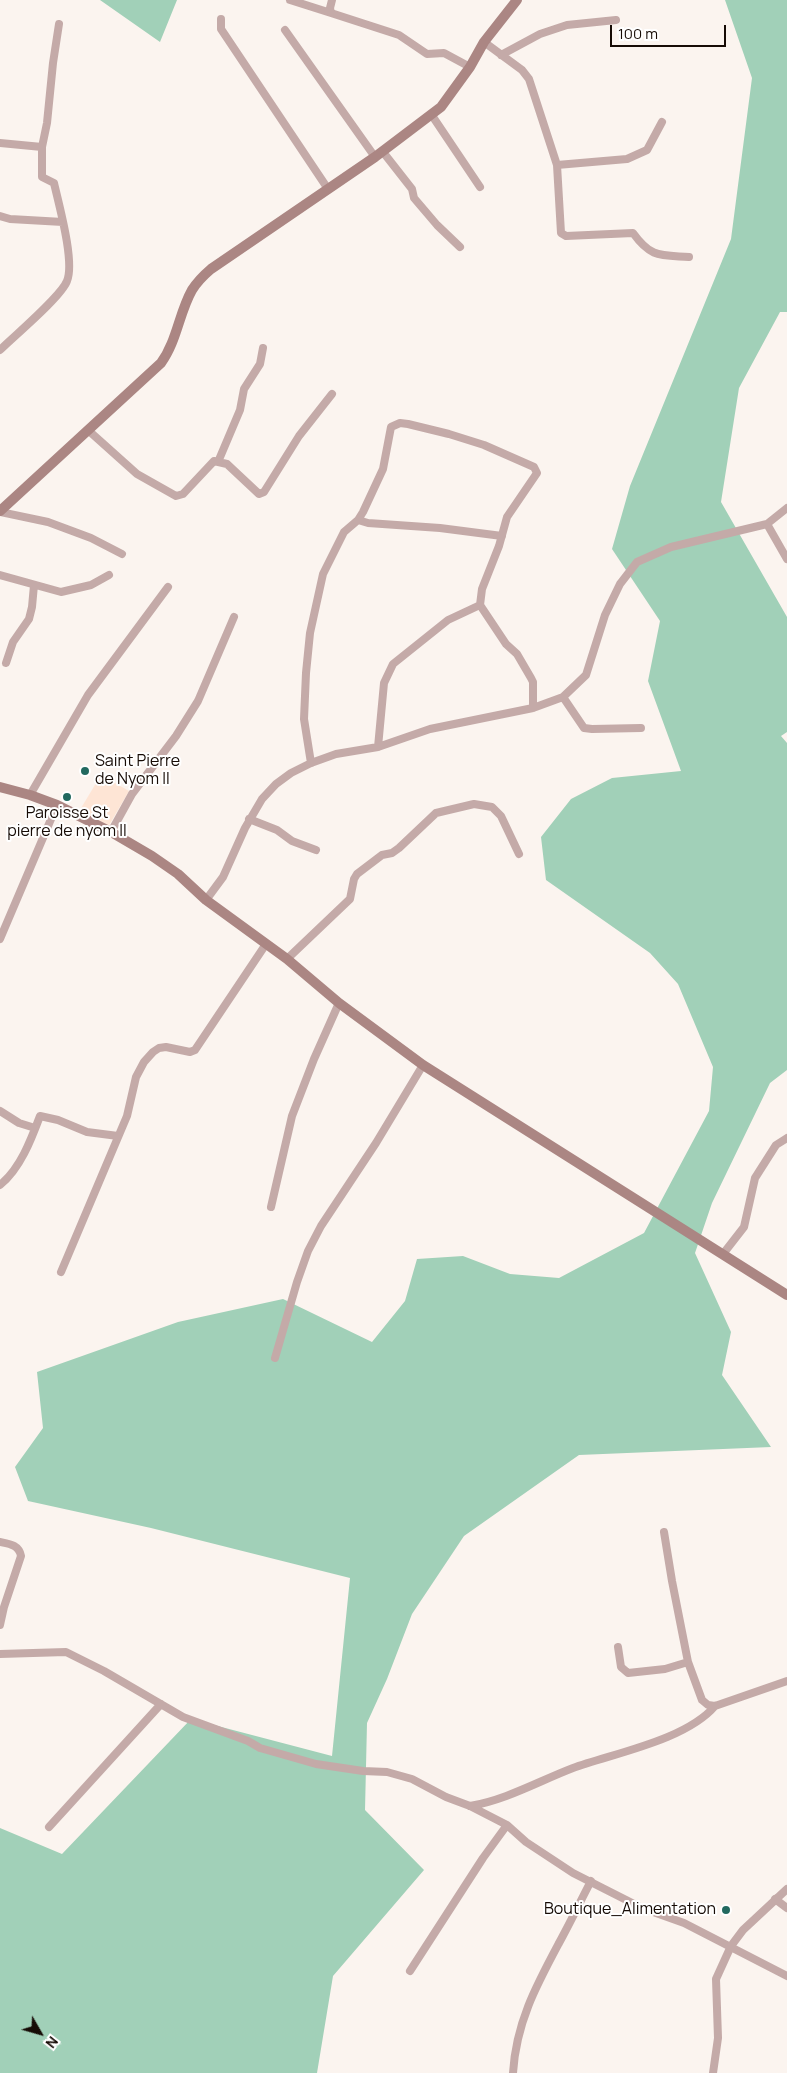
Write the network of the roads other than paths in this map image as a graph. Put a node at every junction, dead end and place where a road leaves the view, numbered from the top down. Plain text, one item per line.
1 (290, 0) edge
2 (332, 0) edge
3 (516, 0) edge
4 (331, 13) junction
5 (220, 19) dead end
6 (616, 20) dead end
7 (59, 24) dead end
8 (285, 30) dead end
9 (484, 42) junction
10 (501, 55) junction
11 (470, 67) junction
12 (431, 114) junction
13 (662, 122) dead end
14 (0, 143) edge
15 (42, 147) junction
16 (379, 155) junction
17 (557, 165) junction
18 (480, 188) dead end
19 (328, 189) junction
20 (0, 216) edge
21 (63, 222) junction
22 (460, 247) dead end
23 (689, 257) dead end
24 (263, 348) dead end
25 (0, 350) edge
26 (332, 394) dead end
27 (89, 431) junction
28 (218, 462) junction
29 (787, 508) edge
30 (0, 511) edge
31 (358, 520) junction
32 (767, 524) junction
33 (502, 536) junction
34 (122, 554) dead end
35 (787, 559) edge
36 (0, 575) edge
37 (109, 576) dead end
38 (34, 585) junction
39 (168, 587) dead end
40 (480, 605) junction
41 (234, 617) dead end
42 (6, 663) dead end
43 (562, 697) junction
44 (533, 708) junction
45 (640, 728) dead end
46 (378, 748) junction
47 (311, 762) junction
48 (0, 788) edge
49 (30, 795) junction
50 (57, 805) junction
51 (249, 819) junction
52 (111, 832) junction
53 (316, 850) dead end
54 (519, 854) dead end
55 (206, 900) junction
56 (0, 939) edge
57 (266, 944) junction
58 (287, 959) junction
59 (339, 1003) junction
60 (423, 1065) junction
61 (0, 1111) edge
62 (35, 1128) junction
63 (118, 1136) junction
64 (787, 1138) edge
65 (0, 1185) edge
66 (271, 1206) dead end
67 (723, 1254) junction
68 (61, 1272) dead end
69 (787, 1295) edge
70 (275, 1358) dead end
71 (664, 1532) dead end
72 (0, 1542) edge
73 (0, 1625) edge
74 (618, 1647) dead end
75 (0, 1654) edge
76 (688, 1662) junction
77 (787, 1681) edge
78 (161, 1704) junction
79 (715, 1706) junction
80 (470, 1806) junction
81 (507, 1825) junction
82 (49, 1827) dead end
83 (591, 1881) junction
84 (787, 1889) edge
85 (775, 1899) junction
86 (787, 1908) edge
87 (731, 1946) junction
88 (410, 1971) dead end
89 (787, 1976) edge
90 (513, 2073) edge
91 (713, 2073) edge

1 - 4 street
2 - 4 street
3 - 9 main road
4 - 11 street
5 - 19 street
6 - 10 street
7 - 15 street
8 - 16 street
9 - 10 street
9 - 11 main road
10 - 17 street
11 - 12 main road
12 - 16 main road
12 - 18 street
13 - 17 street
14 - 15 street
15 - 21 street
16 - 19 main road
16 - 22 street
17 - 23 street
19 - 27 main road
20 - 21 street
21 - 25 street
24 - 28 street
26 - 28 street
27 - 28 street
27 - 30 main road
29 - 32 street
30 - 34 street
31 - 33 street
31 - 33 street
31 - 47 street
32 - 35 street
32 - 43 street
33 - 40 street
36 - 38 street
37 - 38 street
38 - 42 street
39 - 49 street
40 - 44 street
40 - 46 street
41 - 52 street
43 - 44 street
43 - 45 street
44 - 46 street
46 - 47 street
47 - 51 street
48 - 49 main road
49 - 50 main road
50 - 52 main road
50 - 56 street
51 - 53 street
51 - 55 street
52 - 55 main road
54 - 58 street
55 - 57 main road
57 - 58 main road
57 - 63 street
58 - 59 main road
59 - 60 main road
59 - 66 street
60 - 67 main road
60 - 70 street
61 - 62 street
62 - 63 street
62 - 65 street
63 - 68 street
64 - 67 street
67 - 69 main road
71 - 76 street
72 - 73 street
74 - 76 street
75 - 78 street
76 - 79 street
77 - 79 street
78 - 80 street
78 - 82 street
79 - 80 street
80 - 81 street
81 - 83 street
81 - 88 street
83 - 87 street
83 - 90 street
84 - 85 street
85 - 86 street
85 - 87 street
87 - 89 street
87 - 91 street

